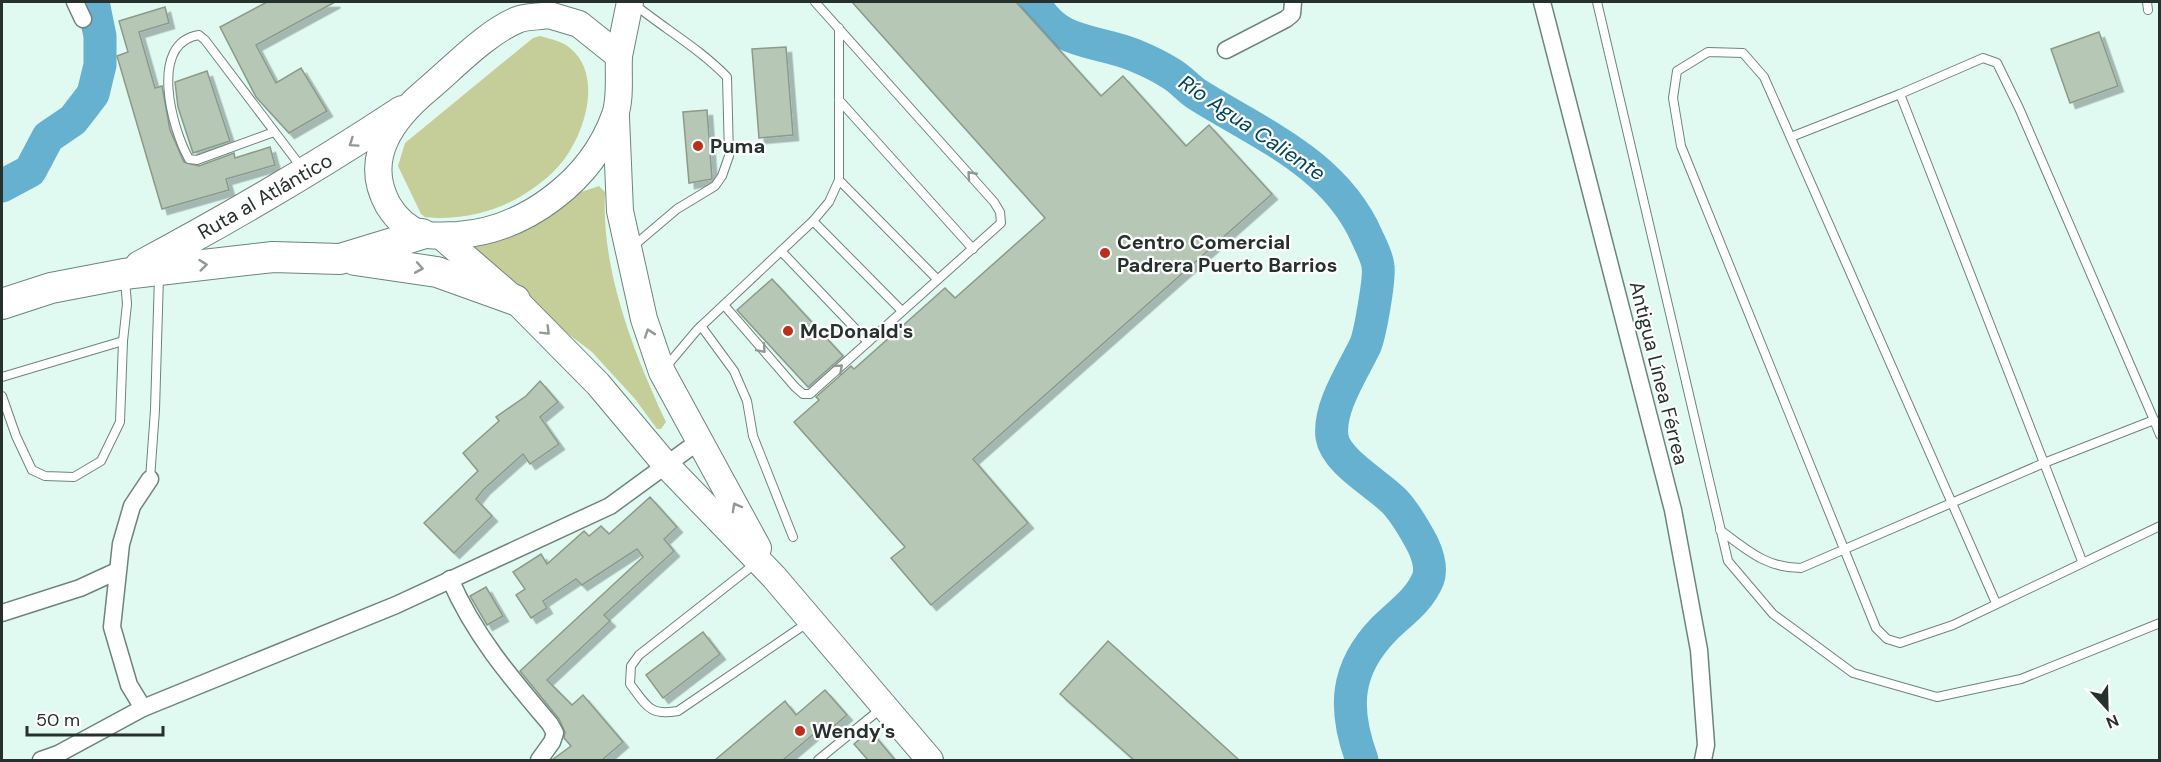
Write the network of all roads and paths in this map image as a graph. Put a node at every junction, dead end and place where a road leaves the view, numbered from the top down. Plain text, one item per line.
1 (75, 2) edge
2 (630, 2) edge
3 (815, 2) edge
4 (1293, 2) edge
5 (1542, 2) edge
6 (1597, 2) edge
7 (525, 10) edge
8 (83, 19) dead end
9 (839, 28) junction
10 (1226, 50) dead end
11 (619, 56) junction
12 (1900, 94) junction
13 (839, 100) junction
14 (402, 111) junction
15 (616, 113) junction
16 (273, 132) junction
17 (1791, 137) junction
18 (306, 173) junction
19 (839, 180) junction
20 (813, 221) junction
21 (432, 235) junction
22 (972, 249) junction
23 (628, 250) junction
24 (781, 251) junction
25 (340, 259) junction
26 (159, 269) junction
27 (124, 274) junction
28 (937, 279) junction
29 (515, 300) junction
30 (2, 304) edge
31 (724, 305) junction
32 (902, 311) junction
33 (701, 326) junction
34 (123, 341) junction
35 (868, 342) junction
36 (662, 372) junction
37 (2, 377) edge
38 (2, 396) edge
39 (2154, 420) junction
40 (2160, 435) edge
41 (699, 441) junction
42 (2044, 463) junction
43 (666, 465) junction
44 (150, 479) joint
45 (1952, 503) junction
46 (2160, 526) edge
47 (1719, 530) junction
48 (793, 537) dead end
49 (1846, 549) junction
50 (2082, 561) junction
51 (766, 569) junction
52 (117, 571) junction
53 (450, 579) junction
54 (1996, 603) junction
55 (2, 613) edge
56 (811, 621) junction
57 (2160, 623) edge
58 (883, 707) junction
59 (143, 708) junction
60 (72, 755) edge
61 (41, 760) edge
62 (539, 760) edge
63 (818, 760) edge
64 (930, 760) edge
65 (1703, 760) edge

1 - 8 street
2 - 11 main road
2 - 23 lane
3 - 9 lane
4 - 10 street
5 - 65 street, Antigua Línea Férrea
6 - 47 lane
7 - 11 main road
7 - 14 main road
9 - 13 lane
22 -> 9 lane
11 - 15 main road
12 - 17 lane
12 - 39 lane
12 - 42 lane
13 - 19 lane
13 - 22 lane
14 -> 18 highway, Ruta al Atlántico
14 - 21 main road
15 - 21 main road
15 - 23 main road
16 - 16 lane
16 - 18 lane
17 - 45 lane
17 - 49 lane
18 - 27 highway, Ruta al Atlántico
19 - 20 lane
19 - 28 lane
20 - 24 lane
20 - 32 lane
21 - 25 highway, Ruta al Atlántico
21 - 29 main road
22 - 28 lane
36 -> 23 main road
24 - 31 lane
24 - 35 lane
26 -> 25 highway, Ruta al Atlántico
25 -> 29 highway
26 - 27 highway, Ruta al Atlántico
26 - 44 lane
27 - 30 highway, Ruta al Atlántico
27 - 34 lane
28 - 32 lane
29 -> 43 main road
31 - 33 lane
31 -> 35 lane
32 - 35 lane
33 - 36 lane
33 - 48 lane
34 - 37 lane
34 - 38 lane
36 - 41 main road
39 - 40 lane
39 - 42 lane
41 - 43 street
51 -> 41 main road
42 - 45 lane
42 - 50 lane
43 - 51 main road
43 - 53 street
44 - 52 street
45 - 49 lane
45 - 54 lane
46 - 50 lane
47 - 49 lane
47 - 57 lane
49 - 54 lane
50 - 54 lane
51 - 56 main road
51 - 56 lane
52 - 55 street
52 - 59 street
53 - 59 street
53 - 62 street
56 - 58 main road
58 - 63 lane
58 - 64 main road
59 - 60 street
60 - 61 street

